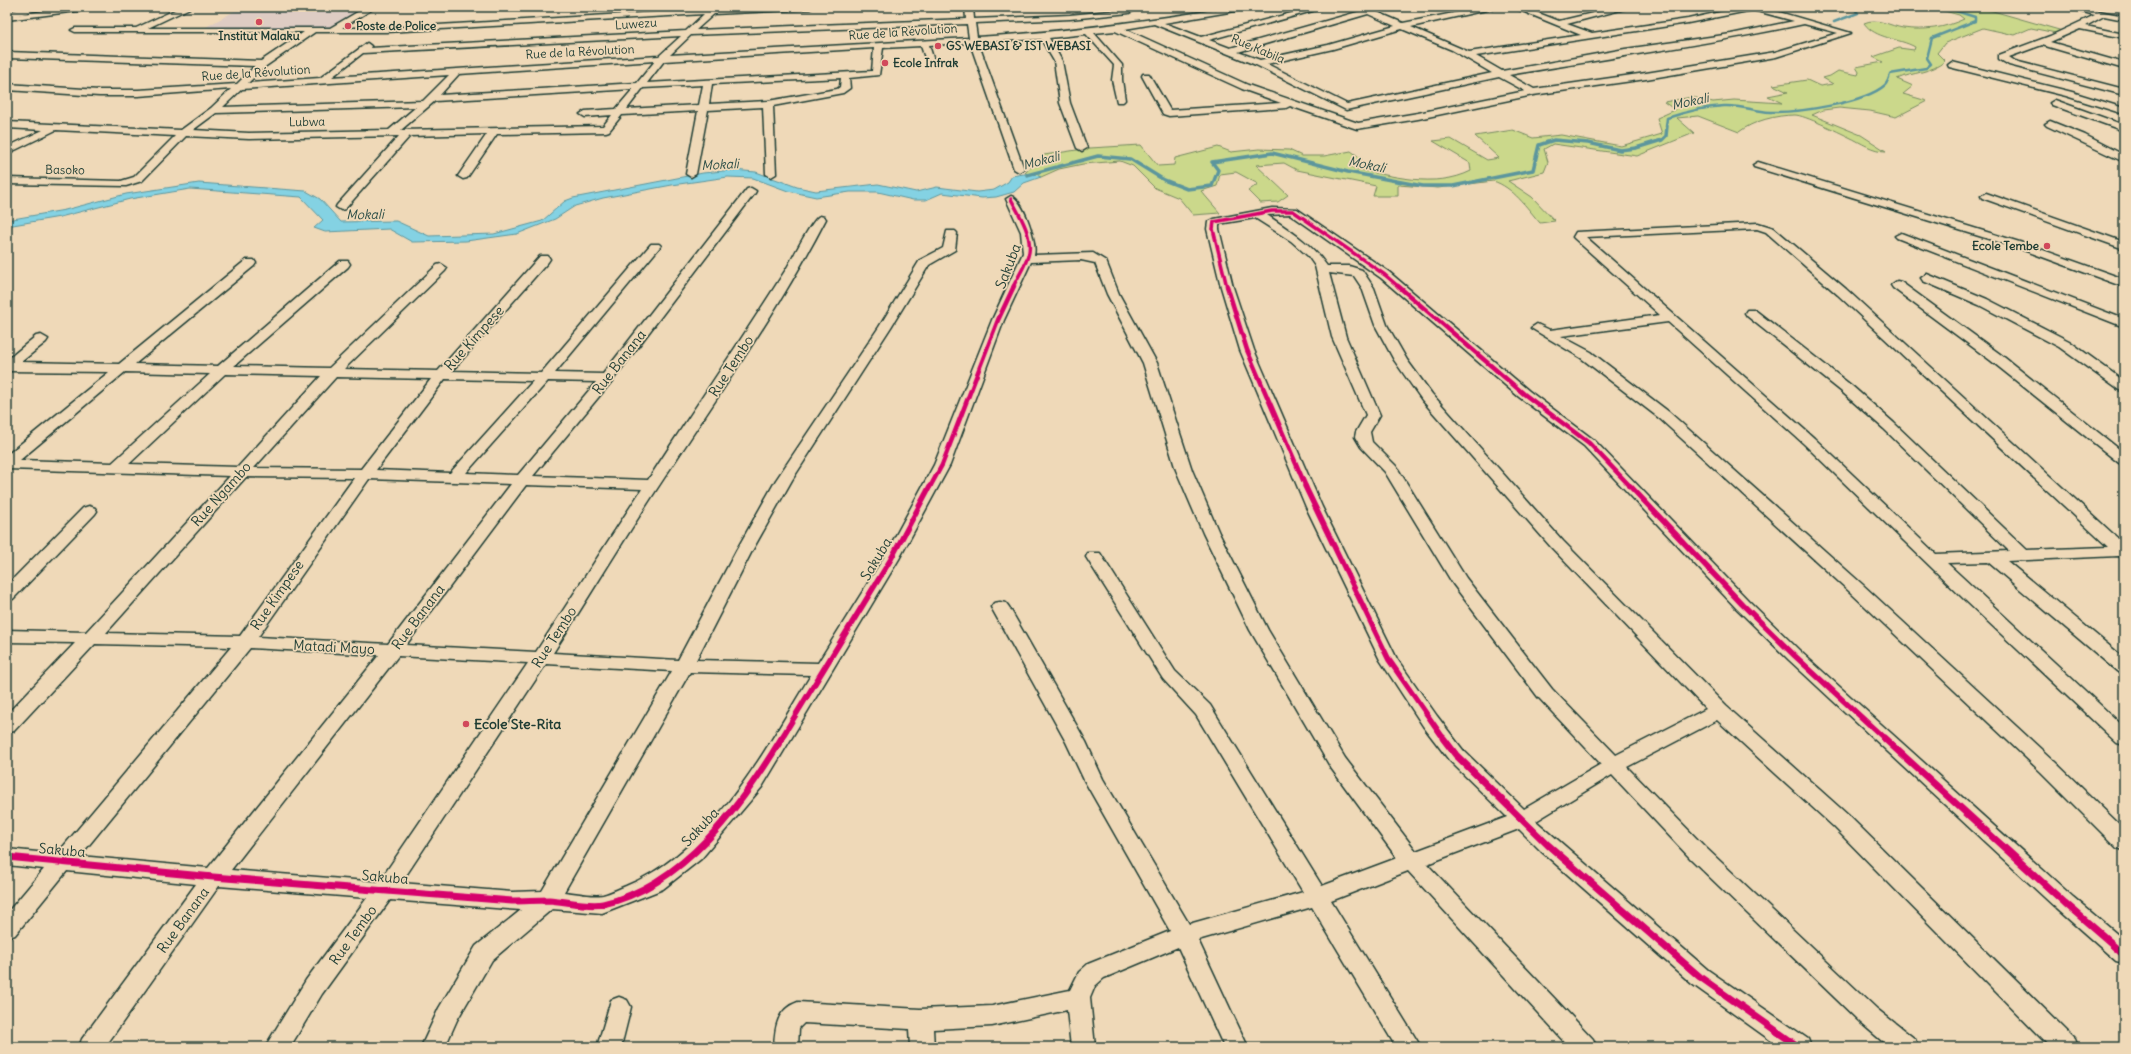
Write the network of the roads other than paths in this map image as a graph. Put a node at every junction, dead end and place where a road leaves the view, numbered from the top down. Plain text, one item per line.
1 (23, 7) edge
2 (38, 7) edge
3 (93, 7) edge
4 (188, 7) edge
5 (372, 7) edge
6 (594, 7) edge
7 (810, 7) edge
8 (969, 7) edge
9 (1035, 7) edge
10 (1120, 7) edge
11 (1248, 7) edge
12 (1323, 7) edge
13 (1357, 7) edge
14 (1393, 7) edge
15 (1496, 7) edge
16 (1519, 7) edge
17 (1628, 7) edge
18 (1753, 7) edge
19 (2067, 7) edge
20 (712, 9) edge
21 (1367, 12) junction
22 (7, 13) edge
23 (1135, 14) junction
24 (2102, 14) junction
25 (588, 17) junction
26 (1046, 18) junction
27 (2124, 18) edge
28 (971, 20) junction
29 (1153, 21) junction
30 (1804, 21) junction
31 (1559, 23) junction
32 (488, 24) junction
33 (1403, 26) junction
34 (2080, 27) junction
35 (1116, 28) junction
36 (75, 30) dead end
37 (312, 30) junction
38 (332, 30) junction
39 (388, 30) junction
40 (796, 30) edge
41 (133, 31) junction
42 (1089, 32) junction
43 (688, 33) junction
44 (1061, 34) junction
45 (1044, 36) junction
46 (1592, 36) junction
47 (2124, 36) edge
48 (581, 40) junction
49 (973, 40) junction
50 (1201, 40) junction
51 (2047, 42) junction
52 (924, 43) junction
53 (477, 46) junction
54 (879, 46) junction
55 (360, 51) junction
56 (1230, 51) junction
57 (2109, 52) dead end
58 (7, 55) edge
59 (1467, 55) junction
60 (661, 60) junction
61 (930, 61) dead end
62 (1260, 63) junction
63 (263, 64) junction
64 (565, 64) junction
65 (1952, 65) dead end
66 (2124, 66) edge
67 (456, 72) junction
68 (1499, 74) junction
69 (845, 75) junction
70 (1146, 76) dead end
71 (323, 80) junction
72 (708, 82) junction
73 (7, 86) edge
74 (639, 86) junction
75 (240, 87) junction
76 (1533, 92) junction
77 (2124, 92) edge
78 (1120, 100) dead end
79 (429, 101) junction
80 (2055, 103) dead end
81 (768, 104) junction
82 (1293, 104) junction
83 (703, 109) junction
84 (214, 110) junction
85 (2124, 111) edge
86 (585, 114) dead end
87 (619, 114) junction
88 (2050, 124) dead end
89 (7, 125) edge
90 (54, 128) junction
91 (2124, 128) edge
92 (494, 131) junction
93 (182, 134) junction
94 (392, 134) junction
95 (406, 134) junction
96 (1082, 148) dead end
97 (7, 151) edge
98 (2124, 159) edge
99 (1758, 165) dead end
100 (1019, 169) dead end
101 (691, 174) dead end
102 (771, 174) dead end
103 (463, 176) dead end
104 (7, 181) edge
105 (751, 191) dead end
106 (1986, 196) dead end
107 (1012, 199) dead end
108 (342, 207) dead end
109 (1257, 214) junction
110 (820, 219) dead end
111 (951, 233) dead end
112 (1901, 236) dead end
113 (655, 246) dead end
114 (2124, 246) edge
115 (544, 259) dead end
116 (1026, 259) junction
117 (250, 263) dead end
118 (344, 264) dead end
119 (441, 268) dead end
120 (1322, 270) junction
121 (1927, 278) dead end
122 (2124, 283) edge
123 (1897, 284) dead end
124 (1751, 313) dead end
125 (1671, 318) junction
126 (2124, 322) edge
127 (41, 339) dead end
128 (8, 366) edge
129 (121, 368) junction
130 (222, 370) junction
131 (332, 373) junction
132 (441, 375) junction
133 (546, 375) junction
134 (607, 378) junction
135 (2124, 387) edge
136 (2124, 460) edge
137 (7, 464) edge
138 (115, 468) junction
139 (241, 472) junction
140 (365, 474) junction
141 (454, 476) junction
142 (522, 480) junction
143 (652, 485) junction
144 (89, 511) dead end
145 (2123, 552) edge
146 (2024, 555) junction
147 (1990, 556) junction
148 (1094, 557) dead end
149 (1932, 559) junction
150 (7, 595) edge
151 (1000, 607) dead end
152 (7, 636) edge
153 (90, 639) junction
154 (245, 642) junction
155 (393, 650) junction
156 (541, 658) junction
157 (684, 666) junction
158 (2124, 668) edge
159 (822, 669) junction
160 (1719, 711) junction
161 (7, 726) edge
162 (2124, 738) edge
163 (1614, 765) junction
164 (1521, 820) junction
165 (2124, 842) edge
166 (7, 857) edge
167 (64, 862) junction
168 (1412, 862) junction
169 (213, 877) junction
170 (386, 889) junction
171 (1317, 898) junction
172 (548, 900) junction
173 (7, 929) edge
174 (1184, 935) junction
175 (2124, 954) edge
176 (1078, 998) junction
177 (619, 1007) dead end
178 (920, 1019) junction
179 (92, 1047) edge
180 (277, 1047) edge
181 (432, 1047) edge
182 (609, 1047) edge
183 (786, 1047) edge
184 (922, 1047) edge
185 (1082, 1047) edge
186 (1236, 1047) edge
187 (1409, 1047) edge
188 (1584, 1047) edge
189 (1799, 1047) edge
190 (1906, 1047) edge
191 (2066, 1047) edge

1 - 22 highway
2 - 22 highway
3 - 22 street
4 - 41 street
5 - 38 street
6 - 25 street
7 - 40 street
8 - 28 street
9 - 26 street
10 - 23 street, Rue Kabila
11 - 29 street, Rue de la Révolution
12 - 50 street
13 - 21 street
14 - 21 street
15 - 33 street
16 - 31 street
17 - 31 street
18 - 30 street
18 - 46 street
19 - 24 street
20 - 25 street
20 - 40 street
20 - 43 street
21 - 33 street
21 - 56 street
23 - 26 street, Luwezu
23 - 29 street, Rue Kabila
24 - 27 street
24 - 34 street
25 - 32 street
26 - 28 street, Luwezu
26 - 44 street
28 - 40 street, Luwezu
28 - 49 street
29 - 35 street, Rue de la Révolution
29 - 50 street, Rue Kabila
30 - 68 street
30 - 76 street
31 - 46 street
32 - 39 street
32 - 53 street
33 - 59 street
33 - 62 street
34 - 47 street
34 - 51 street
35 - 42 street, Rue de la Révolution
35 - 82 street
36 - 41 street
37 - 38 street
37 - 41 street
37 - 63 street
38 - 39 street
39 - 55 street
40 - 43 street, Luwezu
40 - 54 street, Rue de la Révolution
40 - 60 street, Rue de la Révolution
42 - 44 street, Rue de la Révolution
42 - 78 street
43 - 48 street, Luwezu
43 - 60 street
44 - 45 street, Rue de la Révolution
45 - 49 street, Rue de la Révolution
45 - 96 street
46 - 59 street
48 - 53 street, Luwezu
48 - 64 street
49 - 52 street, Rue de la Révolution
49 - 100 street
50 - 56 street, Rue Kabila
51 - 57 street
51 - 66 street
51 - 77 street
52 - 54 street, Rue de la Révolution
52 - 61 street
53 - 55 street, Luwezu
54 - 69 street
55 - 71 street
56 - 62 street, Rue Kabila
58 - 63 street
59 - 68 street
60 - 64 street, Rue de la Révolution
60 - 74 street
62 - 68 street, Rue Kabila
63 - 75 street
64 - 67 street, Rue de la Révolution
65 - 85 street
67 - 71 street, Rue de la Révolution
67 - 79 street
68 - 76 street
69 - 72 street
69 - 81 street
70 - 82 street
71 - 75 street, Rue de la Révolution
72 - 74 street
72 - 83 street
73 - 75 street, Rue de la Révolution
74 - 79 street
74 - 87 street
75 - 84 street
76 - 82 street
79 - 84 street
79 - 94 street
80 - 91 street
81 - 83 street
81 - 102 street
83 - 87 street
83 - 101 street
84 - 93 street
86 - 87 street
87 - 92 street, Lubwa
88 - 98 street
89 - 90 street, Lubwa
90 - 93 street, Lubwa
90 - 97 street
92 - 95 street, Lubwa
92 - 103 street
93 - 94 street, Lubwa
93 - 104 street, Basoko
94 - 95 street, Lubwa
95 - 108 street
99 - 122 street
105 - 134 street, Rue Banana
106 - 114 street
107 - 116 street, Sakuba
109 - 120 street
109 - 164 street
109 - 175 street
110 - 143 street, Rue Tembo
111 - 157 street
112 - 126 street
113 - 133 street
115 - 132 street, Rue Kimpese
116 - 159 street, Sakuba
116 - 168 street
117 - 129 street
118 - 130 street
119 - 131 street, Rue Ngambo
120 - 160 street
120 - 163 street
121 - 135 street
123 - 136 street
124 - 146 street
125 - 145 street
125 - 149 street
125 - 165 street
127 - 128 street
128 - 129 street
129 - 130 street
129 - 137 street
130 - 131 street
130 - 138 street
131 - 132 street
131 - 139 street, Rue Ngambo
132 - 133 street
132 - 140 street, Rue Kimpese
133 - 134 street
133 - 141 street
134 - 142 street, Rue Banana
137 - 138 street
138 - 139 street
139 - 140 street
139 - 153 street, Rue Ngambo
140 - 141 street
140 - 154 street, Rue Kimpese
141 - 142 street
142 - 143 street
142 - 155 street, Rue Banana
143 - 156 street, Rue Tembo
144 - 150 street
145 - 146 street
146 - 147 street
147 - 149 street
147 - 158 street
148 - 171 street
149 - 162 street
151 - 174 street
152 - 153 street, Matadi Mayo
153 - 154 street, Matadi Mayo
153 - 161 street, Rue Ngambo
154 - 155 street, Matadi Mayo
154 - 167 street, Rue Kimpese
155 - 156 street, Matadi Mayo
155 - 169 street, Rue Banana
156 - 157 street, Matadi Mayo
156 - 170 street, Rue Tembo
157 - 159 street, Matadi Mayo
157 - 172 street
159 - 172 street, Sakuba
160 - 163 street
160 - 191 street
163 - 164 street
163 - 190 street
164 - 168 street
164 - 189 street
166 - 167 street, Sakuba
167 - 169 street, Sakuba
167 - 173 street, Rue Kimpese
168 - 171 street
168 - 188 street
169 - 170 street, Sakuba
169 - 179 street, Rue Banana
170 - 172 street, Sakuba
170 - 180 street, Rue Tembo
171 - 174 street
171 - 187 street
172 - 181 street
174 - 176 street
174 - 186 street
176 - 178 street
176 - 185 street
177 - 182 street
178 - 183 street
178 - 184 street

